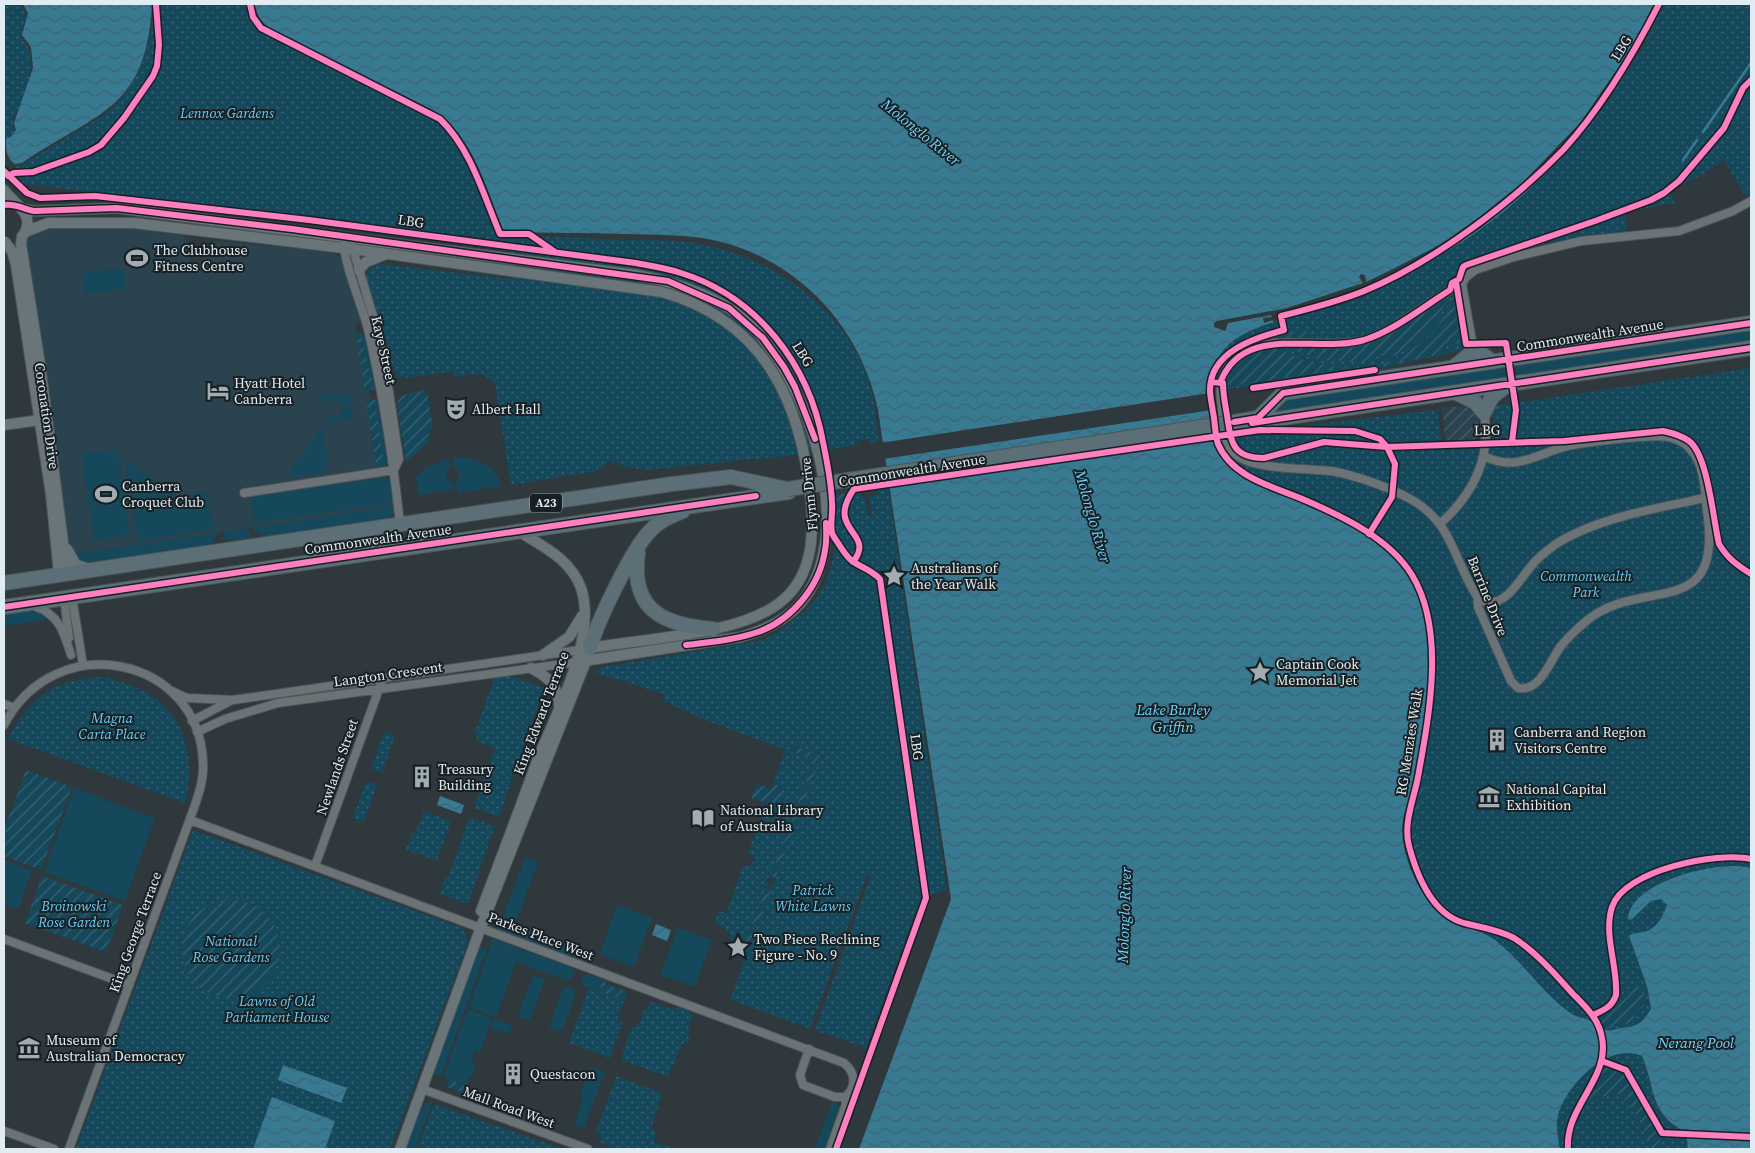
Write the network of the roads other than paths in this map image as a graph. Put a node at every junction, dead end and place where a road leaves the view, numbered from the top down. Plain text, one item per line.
1 (4, 190) edge
2 (1751, 201) edge
3 (4, 205) edge
4 (20, 207) junction
5 (307, 232) junction
6 (24, 234) junction
7 (348, 237) junction
8 (4, 241) edge
9 (306, 244) junction
10 (348, 249) junction
11 (387, 254) junction
12 (359, 270) junction
13 (1462, 284) junction
14 (1751, 323) edge
15 (1473, 347) junction
16 (1751, 348) edge
17 (1493, 362) junction
18 (1452, 368) junction
19 (1508, 385) junction
20 (1456, 393) junction
21 (1484, 412) junction
22 (44, 419) junction
23 (1235, 423) junction
24 (4, 425) edge
25 (1484, 456) junction
26 (394, 470) junction
27 (788, 490) junction
28 (244, 493) dead end
29 (1706, 498) junction
30 (694, 505) junction
31 (1441, 523) junction
32 (400, 524) junction
33 (518, 531) junction
34 (63, 533) junction
35 (640, 545) junction
36 (92, 570) junction
37 (63, 574) junction
38 (4, 582) edge
39 (68, 598) junction
40 (1478, 598) junction
41 (8, 606) edge
42 (584, 613) junction
43 (713, 629) junction
44 (71, 655) junction
45 (543, 655) junction
46 (583, 655) junction
47 (83, 665) junction
48 (73, 667) junction
49 (531, 668) junction
50 (433, 671) junction
51 (383, 678) junction
52 (434, 682) junction
53 (165, 688) junction
54 (377, 690) junction
55 (234, 700) junction
56 (4, 704) edge
57 (560, 706) junction
58 (14, 708) junction
59 (192, 722) junction
60 (4, 725) edge
61 (197, 732) junction
62 (190, 820) junction
63 (315, 866) junction
64 (481, 927) junction
65 (4, 939) edge
66 (129, 985) junction
67 (809, 1049) junction
68 (422, 1089) junction
69 (845, 1097) junction
70 (4, 1131) edge
71 (54, 1149) edge
72 (69, 1149) edge
73 (400, 1149) edge
74 (588, 1149) edge
75 (830, 1149) edge

1 - 4 main road
2 - 13 street, Barrine Drive
3 - 4 main road, Flynn Drive
4 - 5 main road, Flynn Drive
4 - 6 main road, Coronation Drive
5 - 7 main road, Flynn Drive
5 - 9 main road
6 - 8 main road, Flynn Drive
6 - 9 main road, Flynn Drive
6 - 22 main road, Coronation Drive
7 - 10 street, Kaye Street
7 - 46 main road, Flynn Drive
8 - 22 main road, Coronation Drive
9 - 10 main road, Flynn Drive
10 - 11 main road, Flynn Drive
10 - 12 street, Kaye Street
10 - 26 street, Kaye Street
11 - 12 main road
11 - 43 main road, Flynn Drive
12 - 26 street, Kaye Street
13 - 15 street
13 - 31 street, Barrine Drive
14 - 17 highway, Commonwealth Avenue / A23
15 - 17 highway
15 - 18 highway
16 - 19 highway, Commonwealth Avenue / A23
17 - 18 highway, Commonwealth Avenue / A23
18 - 23 highway, Commonwealth Avenue / A23
19 - 20 highway, Commonwealth Avenue / A23
19 - 21 highway
20 - 21 highway
20 - 23 highway, Commonwealth Avenue / A23
21 - 25 street
22 - 24 main road
22 - 34 main road, Coronation Drive
22 - 37 main road, Coronation Drive
23 - 27 highway, Commonwealth Avenue / A23, bridge
23 - 27 highway, Commonwealth Avenue / A23, bridge
25 - 29 street
25 - 31 street
26 - 28 street
26 - 32 street, Kaye Street
27 - 30 highway, Commonwealth Avenue / A23
27 - 32 highway, Commonwealth Avenue / A23
29 - 40 street
29 - 40 street, Barrine Drive
30 - 33 highway, Commonwealth Avenue / A23
30 - 35 highway
31 - 40 street, Barrine Drive
32 - 36 highway, Commonwealth Avenue / A23
33 - 39 highway, Commonwealth Avenue / A23
33 - 42 main road, King Edward Terrace
34 - 36 main road
34 - 37 main road, Coronation Drive
35 - 43 highway
35 - 46 highway
36 - 37 highway, Commonwealth Avenue / A23
37 - 38 highway, Commonwealth Avenue / A23
37 - 39 highway, Coronation Drive
39 - 41 highway, Commonwealth Avenue / A23
39 - 44 street
39 - 47 street
41 - 44 street
42 - 45 main road
42 - 46 main road, King Edward Terrace
43 - 46 main road, Flynn Drive
44 - 48 street
45 - 46 street, Langton Crescent
45 - 50 street, Langton Crescent
46 - 49 street, Langton Crescent
46 - 57 main road, King Edward Terrace
46 - 64 main road, King Edward Terrace
47 - 48 street, Langton Crescent
47 - 53 street, Langton Crescent
48 - 58 street, Langton Crescent
49 - 52 street, Langton Crescent
49 - 57 main road
50 - 51 street, Langton Crescent
50 - 52 street
51 - 54 street, Newlands Street
51 - 55 street, Langton Crescent
52 - 54 street, Langton Crescent
53 - 55 street, Langton Crescent
53 - 59 street, Langton Crescent
54 - 61 street, Langton Crescent
54 - 63 street, Newlands Street
55 - 59 street, Langton Crescent
56 - 58 street
57 - 64 main road, King Edward Terrace
58 - 60 street, Langton Crescent
59 - 61 street, King George Terrace
61 - 62 street, King George Terrace
62 - 63 street, Parkes Place West
62 - 66 street, King George Terrace
63 - 64 street, Parkes Place West
64 - 67 street, Parkes Place West
64 - 68 main road, King Edward Terrace
65 - 66 street
66 - 72 street, King George Terrace
67 - 69 street, Parkes Place West
67 - 69 street
68 - 73 main road, King Edward Terrace
68 - 74 street, Mall Road West
69 - 75 street
70 - 71 street

